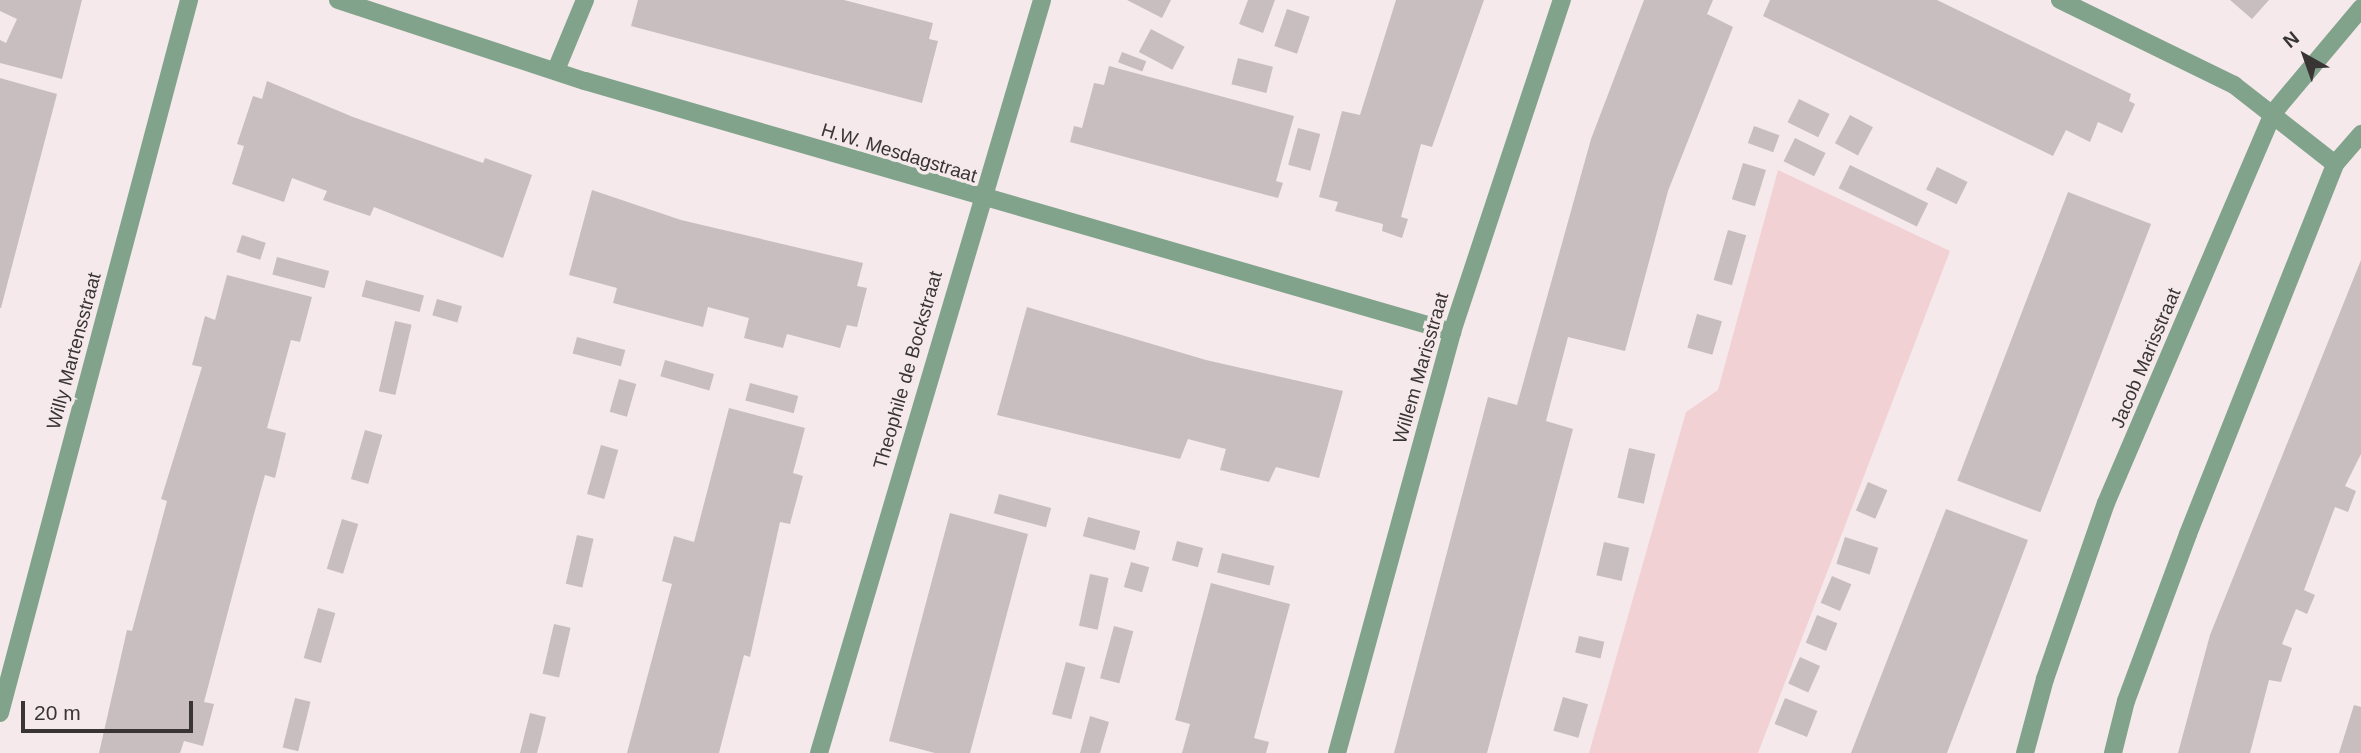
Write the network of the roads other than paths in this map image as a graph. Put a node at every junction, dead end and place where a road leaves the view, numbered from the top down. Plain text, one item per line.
1 (189, 0) edge
2 (338, 0) edge
3 (585, 0) edge
4 (1042, 0) edge
5 (1562, 0) edge
6 (2060, 0) edge
7 (2361, 8) edge
8 (556, 70) junction
9 (2273, 113) junction
10 (2361, 134) edge
11 (2335, 164) junction
12 (979, 199) junction
13 (1452, 332) junction
14 (0, 713) edge
15 (819, 753) edge
16 (1337, 753) edge
17 (2025, 753) edge
18 (2113, 753) edge

1 - 14 street, Willy Martensstraat
2 - 8 street, H.W. Mesdagstraat
3 - 8 street
4 - 12 street, Theophile de Bockstraat
5 - 13 street, Willem Marisstraat
6 - 9 street
7 - 9 street, Jacob Marisstraat
8 - 12 street, H.W. Mesdagstraat
9 - 11 street
9 - 17 street, Jacob Marisstraat
10 - 11 street
11 - 18 street
12 - 13 street, H.W. Mesdagstraat
12 - 15 street, Theophile de Bockstraat
13 - 16 street, Willem Marisstraat

